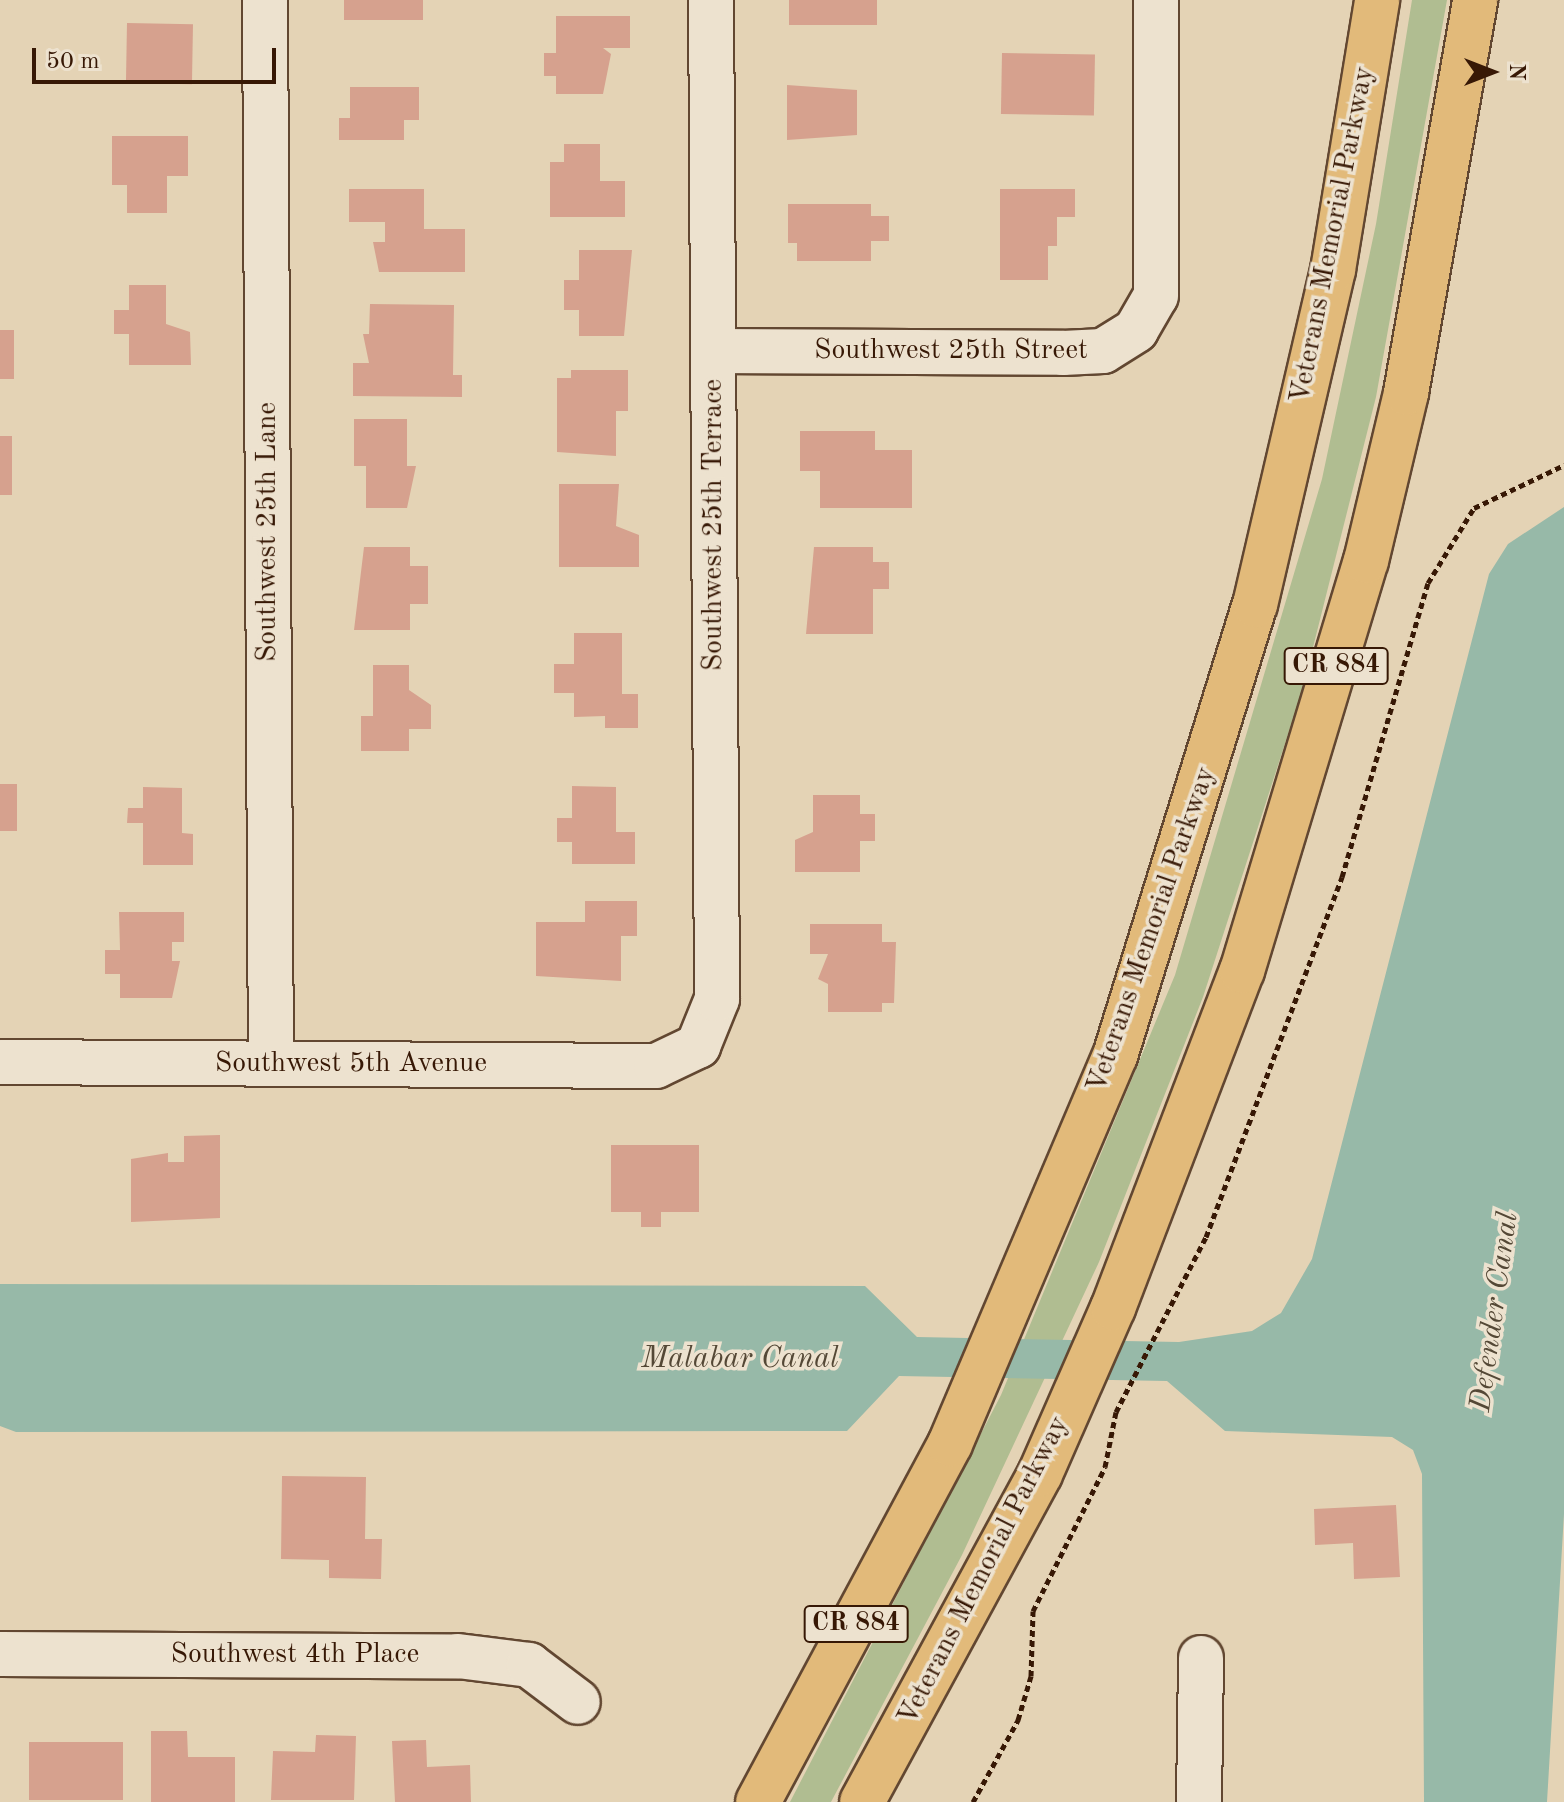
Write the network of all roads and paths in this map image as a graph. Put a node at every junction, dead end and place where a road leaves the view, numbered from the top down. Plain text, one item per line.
1 (265, 0) edge
2 (711, 0) edge
3 (1156, 0) edge
4 (1377, 0) edge
5 (1475, 0) edge
6 (713, 351) junction
7 (1564, 465) edge
8 (698, 1046) joint
9 (0, 1062) edge
10 (271, 1064) junction
11 (0, 1654) edge
12 (1201, 1658) dead end
13 (578, 1702) dead end
14 (758, 1802) edge
15 (862, 1802) edge
16 (973, 1802) edge
17 (1199, 1802) edge

1 - 10 street, Southwest 25th Lane
2 - 6 street, Southwest 25th Terrace
3 - 6 street, Southwest 25th Street
4 - 14 highway, Veterans Memorial Parkway / CR 884
5 - 15 highway, Veterans Memorial Parkway / CR 884
6 - 8 street, Southwest 25th Terrace
7 - 16 path
8 - 10 street, Southwest 5th Avenue
9 - 10 street, Southwest 5th Avenue
11 - 13 street, Southwest 4th Place
12 - 17 street

